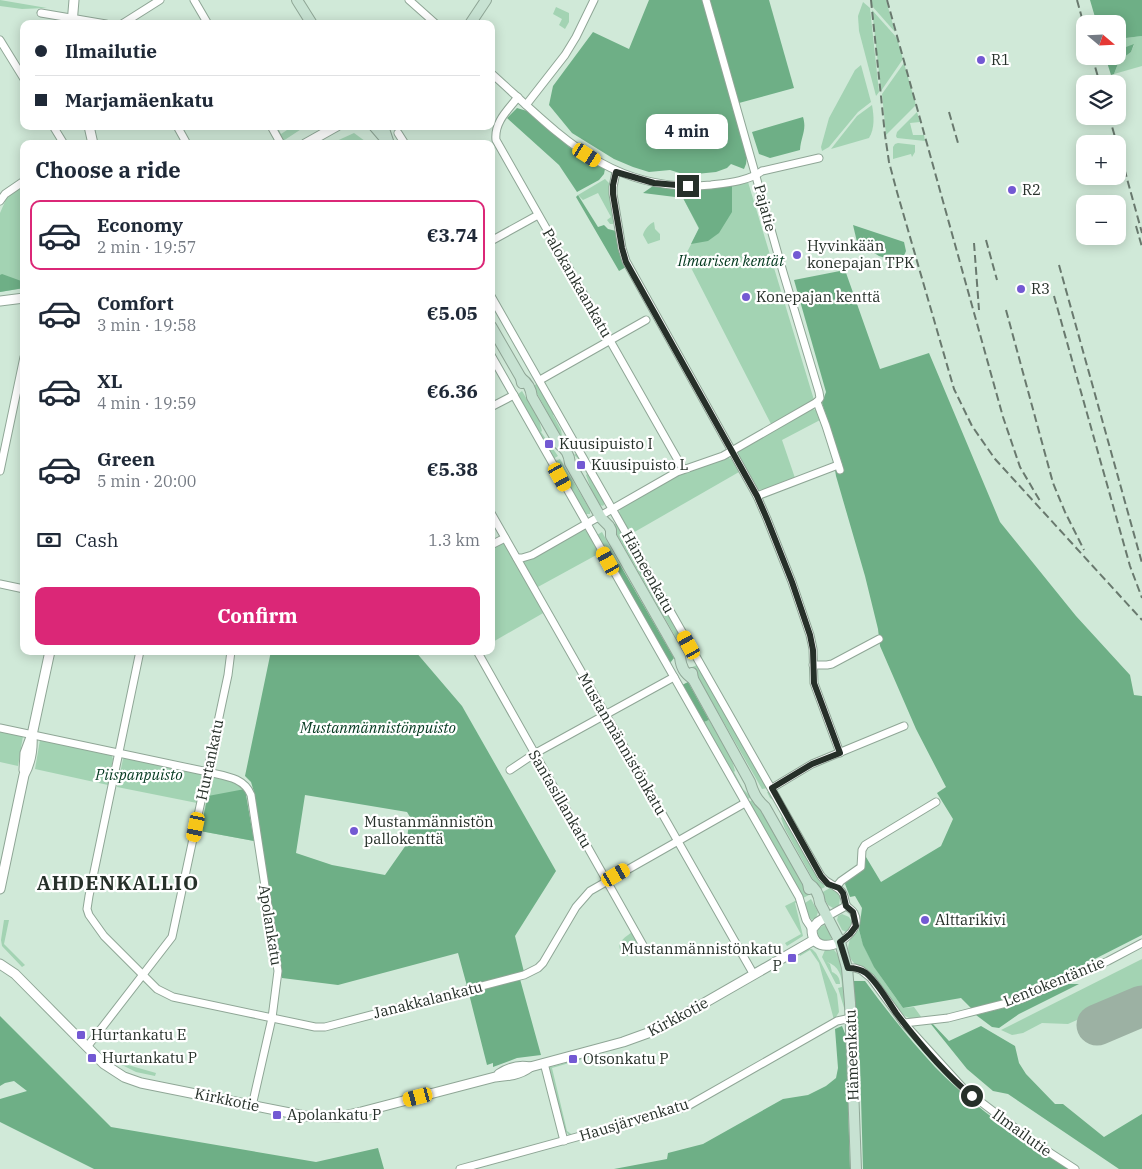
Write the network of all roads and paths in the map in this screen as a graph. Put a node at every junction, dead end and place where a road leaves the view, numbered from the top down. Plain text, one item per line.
1 (69, 0) edge
2 (74, 0) edge
3 (160, 0) edge
4 (194, 0) edge
5 (297, 0) edge
6 (409, 0) edge
7 (486, 0) edge
8 (594, 0) edge
9 (706, 0) edge
10 (41, 13) dead end
11 (66, 20) edge
12 (69, 20) edge
13 (69, 20) edge
14 (128, 20) edge
15 (206, 20) edge
16 (310, 20) edge
17 (432, 20) edge
18 (471, 20) edge
19 (0, 40) edge
20 (20, 72) edge
21 (495, 77) edge
22 (518, 97) junction
23 (526, 105) junction
24 (329, 130) edge
25 (378, 130) edge
26 (398, 132) dead end
27 (312, 140) edge
28 (386, 140) edge
29 (403, 140) edge
30 (819, 158) dead end
31 (616, 172) junction
32 (756, 176) junction
33 (20, 184) edge
34 (0, 201) edge
35 (538, 215) junction
36 (495, 239) edge
37 (20, 298) edge
38 (0, 301) edge
39 (495, 303) edge
40 (646, 320) dead end
41 (495, 333) edge
42 (513, 334) junction
43 (610, 340) junction
44 (500, 342) junction
45 (495, 362) edge
46 (20, 377) edge
47 (540, 380) junction
48 (514, 394) junction
49 (817, 402) junction
50 (495, 405) edge
51 (731, 451) junction
52 (683, 469) junction
53 (0, 471) edge
54 (757, 496) junction
55 (612, 508) junction
56 (600, 517) junction
57 (495, 520) edge
58 (587, 523) junction
59 (505, 538) junction
60 (495, 543) edge
61 (518, 558) junction
62 (0, 584) edge
63 (20, 589) edge
64 (879, 639) dead end
65 (49, 655) edge
66 (139, 655) edge
67 (230, 655) edge
68 (478, 655) edge
69 (813, 665) junction
70 (674, 677) junction
71 (606, 714) junction
72 (904, 726) dead end
73 (0, 728) edge
74 (32, 735) junction
75 (118, 753) junction
76 (840, 753) junction
77 (534, 754) junction
78 (510, 770) dead end
79 (208, 772) junction
80 (772, 788) junction
81 (745, 802) junction
82 (936, 802) dead end
83 (677, 840) junction
84 (606, 881) junction
85 (836, 887) junction
86 (0, 889) edge
87 (846, 906) junction
88 (828, 916) junction
89 (812, 929) junction
90 (814, 940) junction
91 (840, 942) junction
92 (1142, 943) edge
93 (644, 947) dead end
94 (0, 964) edge
95 (848, 968) junction
96 (142, 975) junction
97 (754, 975) junction
98 (272, 1018) junction
99 (851, 1018) junction
100 (904, 1023) junction
101 (87, 1047) junction
102 (544, 1063) junction
103 (252, 1106) junction
104 (564, 1141) junction
105 (460, 1169) edge
106 (856, 1169) edge
107 (1075, 1169) edge

1 - 12 street
2 - 13 street
3 - 14 street
4 - 15 street
5 - 16 main road
6 - 17 street
7 - 18 main road
8 - 23 street
9 - 32 street, Pajatie
10 - 11 street
19 - 20 street
21 - 22 street
22 - 23 street
22 - 35 street, Palokankaankatu
23 - 31 street
24 - 27 street
25 - 28 main road
26 - 29 street
30 - 32 street
31 - 32 street
31 - 51 street
32 - 49 street, Pajatie
33 - 34 street
35 - 36 street
35 - 43 street, Palokankaankatu
37 - 38 street
39 - 42 street, Hämeenkatu
40 - 43 street
41 - 44 main road, Hämeenkatu
42 - 44 street
42 - 47 street, Hämeenkatu
43 - 47 street
43 - 52 street, Palokankaankatu
44 - 56 main road, Hämeenkatu
45 - 48 street, Hämeenkatu
46 - 53 street
47 - 55 street, Hämeenkatu
48 - 50 street
48 - 58 street, Hämeenkatu
49 - 51 street
49 - 54 street, Pajatie
51 - 52 street
51 - 54 street
52 - 55 street
54 - 69 street
55 - 56 street
55 - 80 street, Hämeenkatu
56 - 58 street
56 - 88 main road, Hämeenkatu
57 - 59 street, Mustanmännistönkatu
58 - 61 street
58 - 70 street, Hämeenkatu
59 - 60 street
59 - 61 street, Mustanmännistönkatu
61 - 71 street, Mustanmännistönkatu
62 - 63 street
64 - 69 street
65 - 74 street
66 - 75 street
67 - 79 street, Hurtankatu
68 - 77 street, Santasillankatu
69 - 76 street
70 - 71 street
70 - 81 street, Hämeenkatu
71 - 77 street
71 - 83 street, Mustanmännistönkatu
72 - 76 street
73 - 74 street
74 - 75 street
74 - 86 street
75 - 79 street
75 - 96 street, Janakkalankatu
76 - 80 street
77 - 78 street
77 - 84 street, Santasillankatu
79 - 96 street, Hurtankatu
79 - 98 street, Apolankatu
80 - 85 street, Hämeenkatu
81 - 83 street, Janakkalankatu
81 - 89 street, Hämeenkatu
82 - 85 street
83 - 84 street, Janakkalankatu
83 - 97 street, Mustanmännistönkatu
84 - 93 street, Santasillankatu
84 - 98 street, Janakkalankatu
85 - 87 street, Hämeenkatu
87 - 88 street
87 - 91 street, Hämeenkatu
88 - 89 street
88 - 91 main road, Hämeenkatu
89 - 90 street, Hämeenkatu
90 - 91 street
90 - 97 street, Kirkkotie
91 - 95 main road, Hämeenkatu
92 - 100 street, Lentokentäntie
94 - 101 street, Kirkkotie
95 - 99 main road, Hämeenkatu
95 - 100 street, Ilmailutie
96 - 98 street, Janakkalankatu
96 - 101 street, Hurtankatu
97 - 102 street, Kirkkotie
98 - 103 street, Apolankatu
99 - 104 street, Hausjärvenkatu
99 - 106 main road, Hämeenkatu
100 - 107 street, Ilmailutie
101 - 103 street, Kirkkotie
102 - 103 street, Kirkkotie
102 - 104 street
104 - 105 street, Hausjärvenkatu

